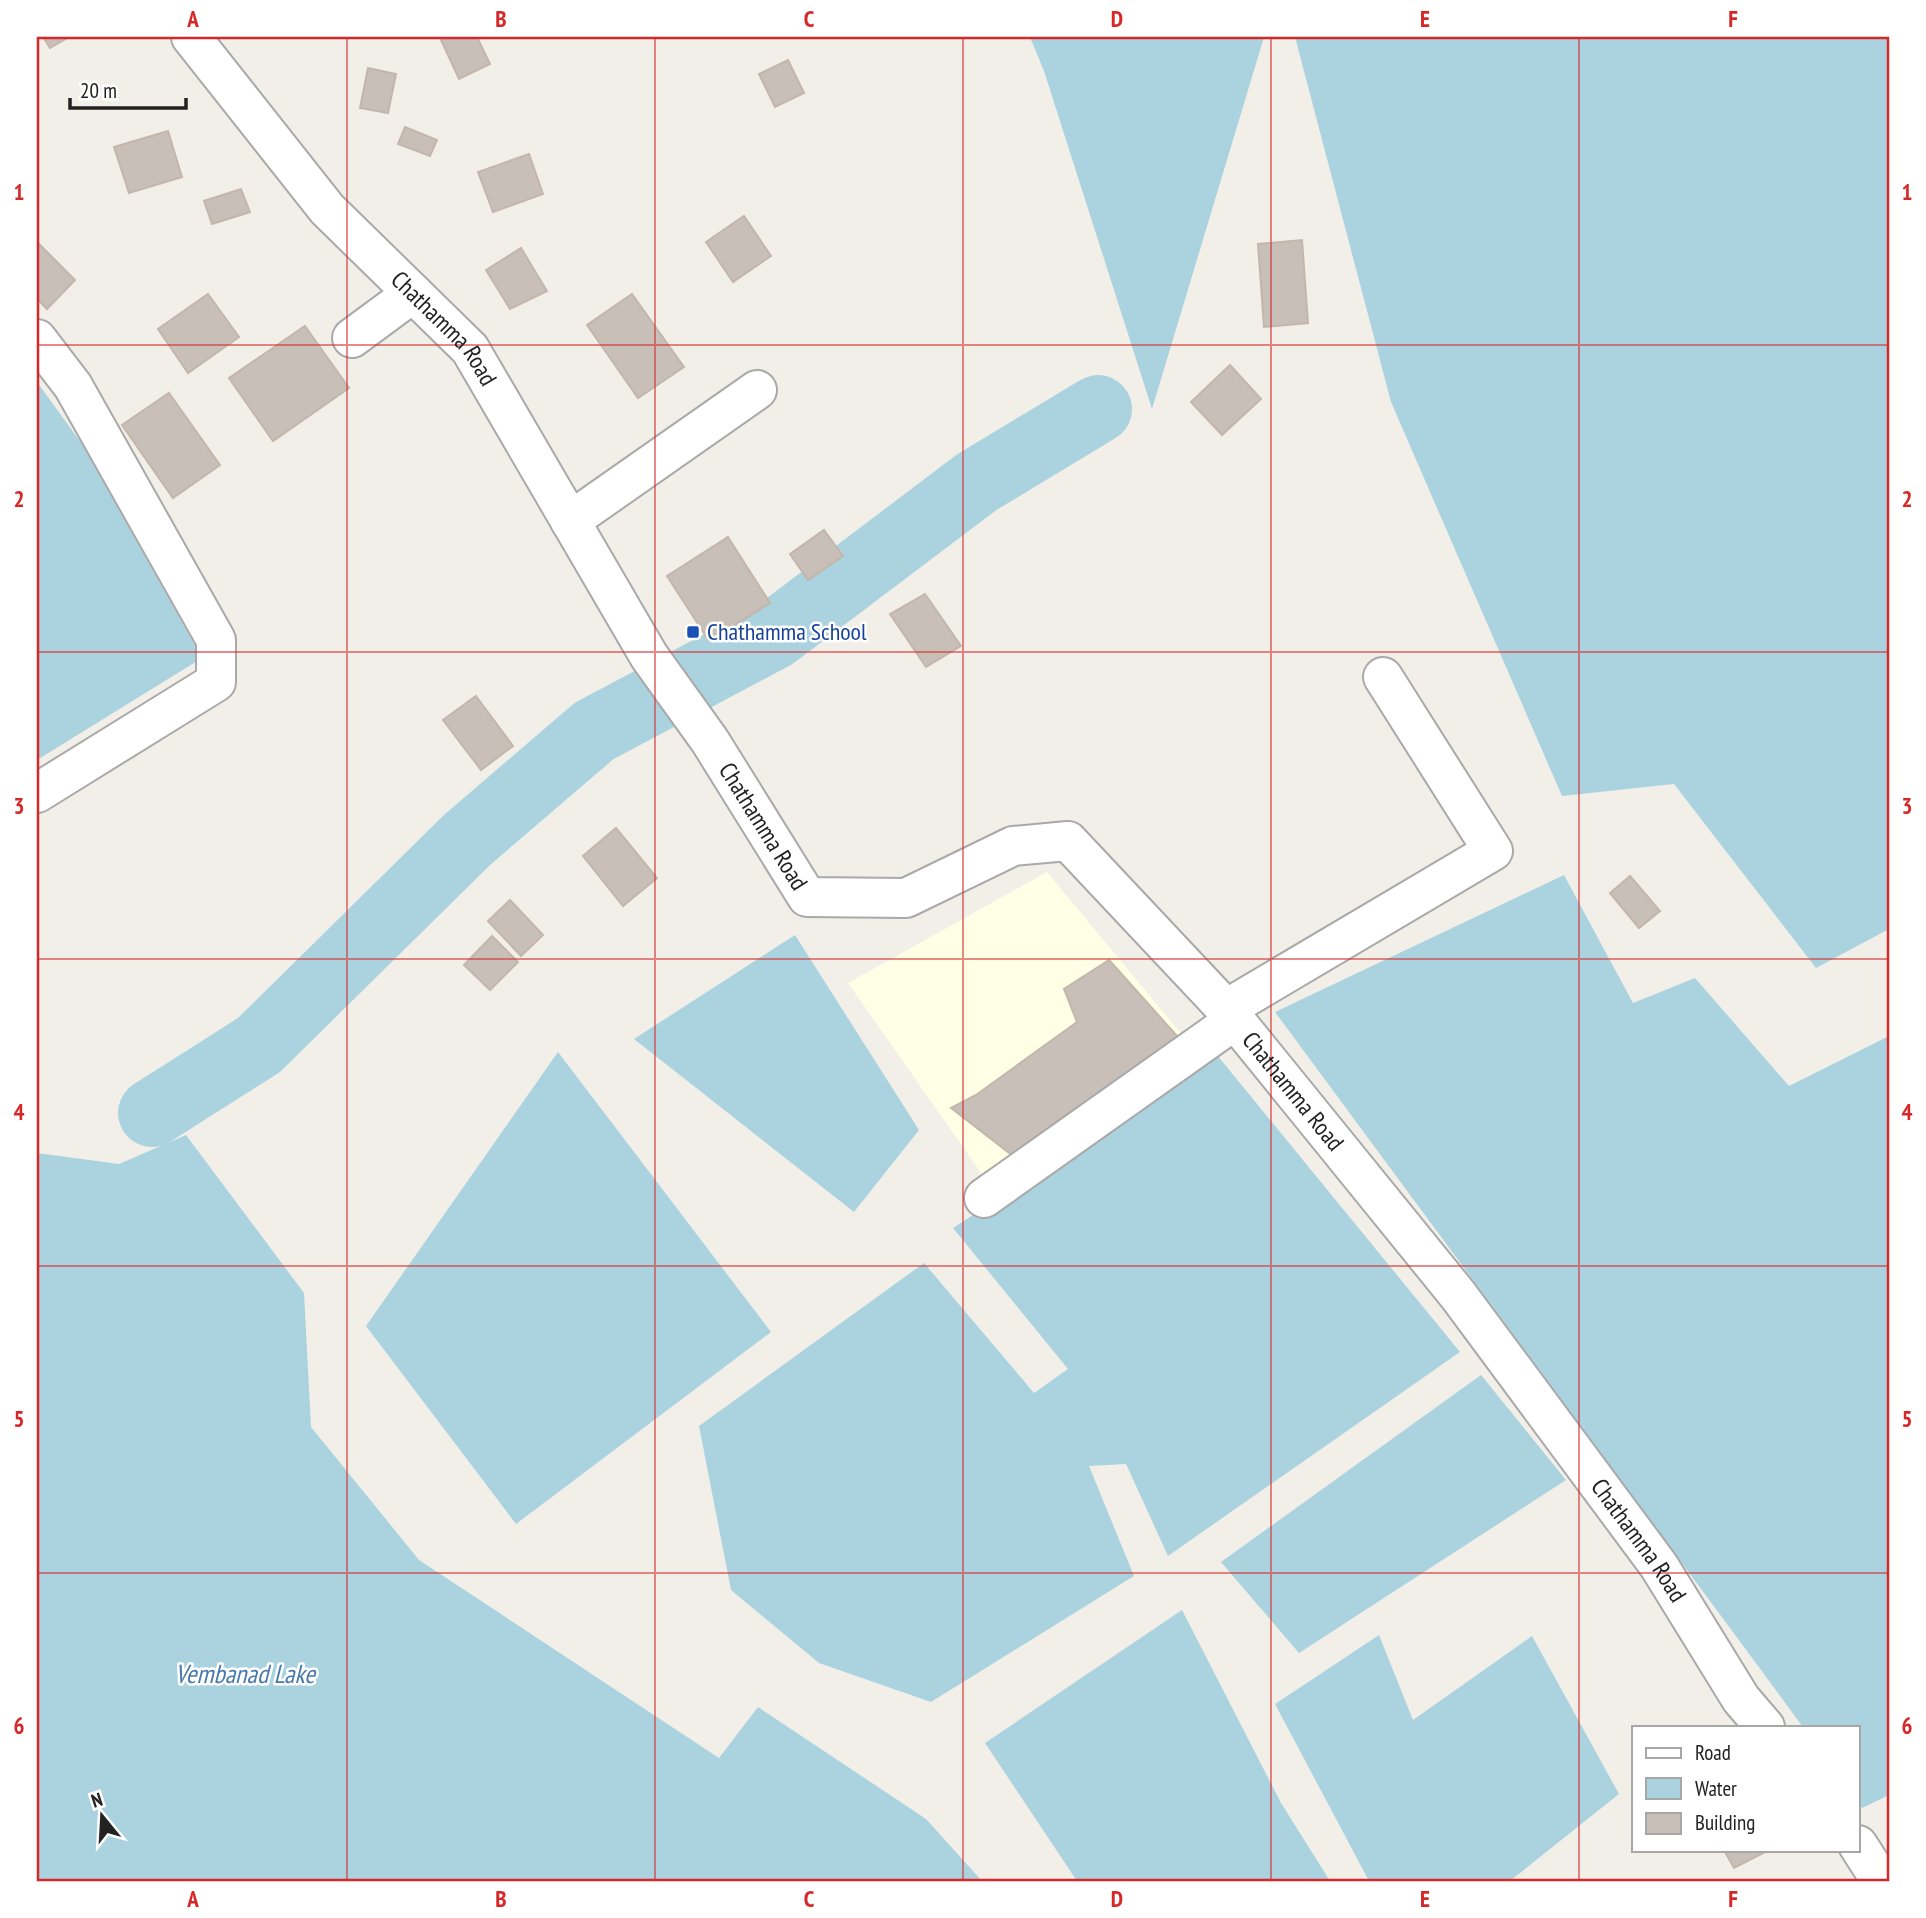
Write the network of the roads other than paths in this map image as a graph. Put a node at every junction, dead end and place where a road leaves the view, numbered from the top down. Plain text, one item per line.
1 (191, 37) edge
2 (412, 293) junction
3 (352, 338) dead end
4 (37, 339) edge
5 (757, 390) dead end
6 (570, 522) junction
7 (1383, 677) dead end
8 (37, 793) edge
9 (1231, 1015) junction
10 (984, 1198) dead end
11 (1764, 1726) edge
12 (1860, 1848) edge
13 (1881, 1881) edge

1 - 2 street, Chathamma Road
2 - 3 street
2 - 6 street, Chathamma Road
4 - 8 street
5 - 6 street
6 - 9 street, Chathamma Road
7 - 9 street
9 - 10 street
9 - 11 street, Chathamma Road
12 - 13 street

